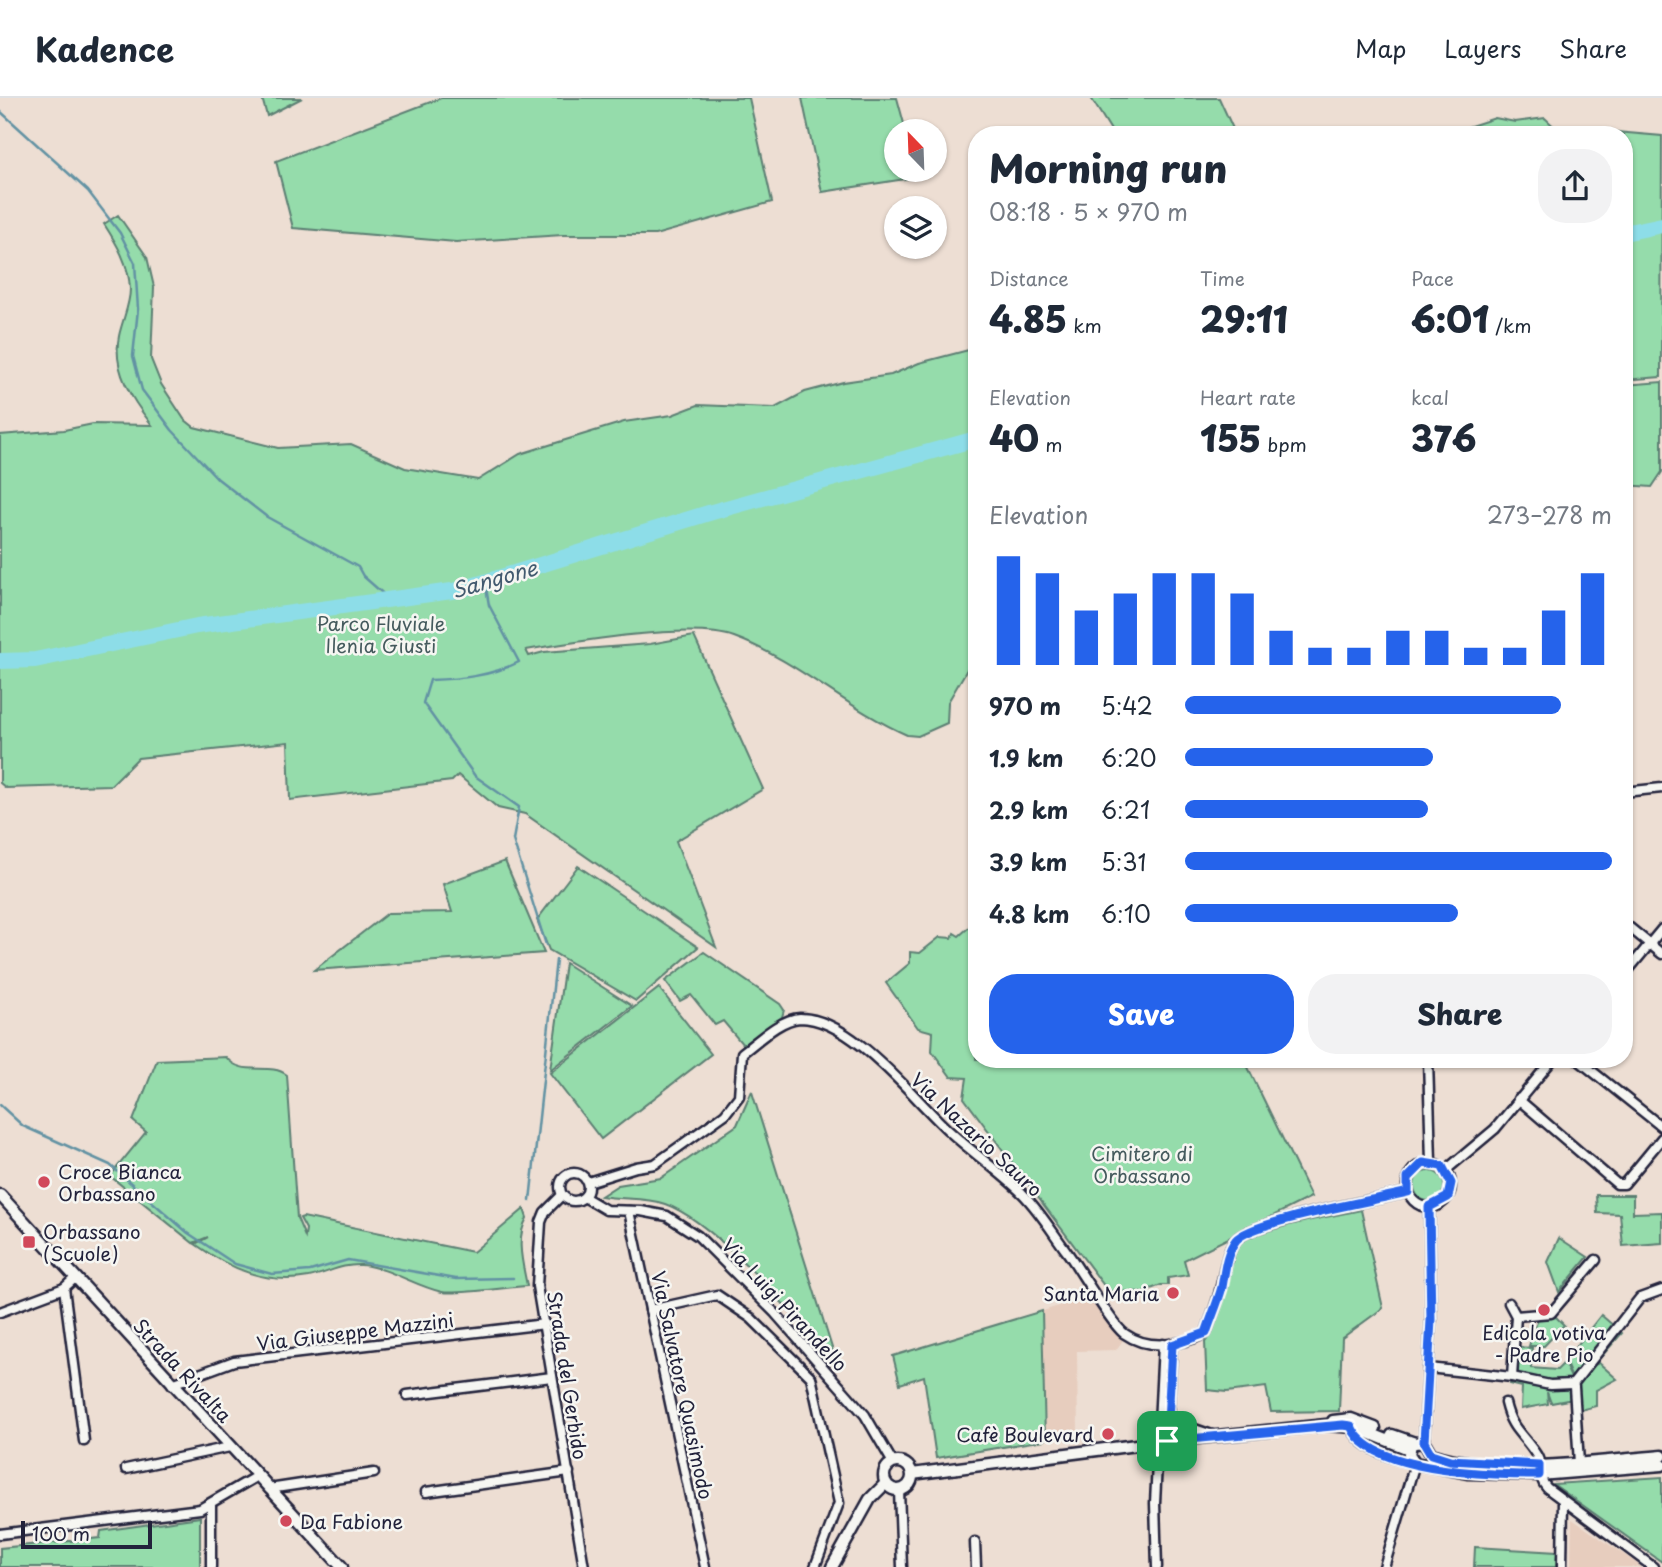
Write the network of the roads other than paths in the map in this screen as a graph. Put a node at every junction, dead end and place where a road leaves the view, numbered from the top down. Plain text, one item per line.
1 (1662, 788) edge
2 (1633, 791) edge
3 (1662, 929) edge
4 (1633, 930) edge
5 (1650, 944) junction
6 (1662, 954) edge
7 (1633, 964) edge
8 (1428, 1068) edge
9 (1545, 1068) edge
10 (1588, 1068) edge
11 (1518, 1100) junction
12 (1662, 1127) edge
13 (1662, 1138) edge
14 (1431, 1162) junction
15 (1446, 1170) junction
16 (588, 1182) junction
17 (1408, 1192) junction
18 (0, 1195) edge
19 (562, 1195) junction
20 (584, 1197) junction
21 (1429, 1207) junction
22 (629, 1211) junction
23 (1596, 1259) dead end
24 (75, 1278) junction
25 (64, 1287) junction
26 (1662, 1290) edge
27 (1509, 1303) dead end
28 (650, 1310) junction
29 (0, 1312) edge
30 (1516, 1316) junction
31 (545, 1324) junction
32 (1168, 1345) junction
33 (1429, 1368) junction
34 (552, 1377) junction
35 (1512, 1377) junction
36 (172, 1384) junction
37 (1574, 1387) dead end
38 (407, 1395) dead end
39 (1506, 1403) dead end
40 (1168, 1416) junction
41 (1326, 1425) junction
42 (1351, 1426) junction
43 (1215, 1436) junction
44 (84, 1441) dead end
45 (1162, 1441) junction
46 (1416, 1445) junction
47 (230, 1447) junction
48 (1431, 1454) junction
49 (1662, 1456) edge
50 (893, 1462) junction
51 (1420, 1463) junction
52 (1579, 1463) junction
53 (1662, 1465) edge
54 (127, 1469) dead end
55 (1539, 1470) junction
56 (569, 1472) junction
57 (373, 1473) dead end
58 (912, 1474) junction
59 (257, 1476) junction
60 (885, 1484) junction
61 (269, 1489) junction
62 (898, 1491) junction
63 (426, 1492) dead end
64 (1563, 1501) junction
65 (211, 1506) junction
66 (0, 1534) edge
67 (975, 1542) dead end
68 (211, 1567) edge
69 (342, 1567) edge
70 (584, 1567) edge
71 (705, 1567) edge
72 (815, 1567) edge
73 (832, 1567) edge
74 (902, 1567) edge
75 (976, 1567) edge
76 (1157, 1567) edge
77 (1384, 1567) edge
78 (1562, 1567) edge
79 (1653, 1567) edge

1 - 2 street
3 - 5 street
4 - 5 street
5 - 6 street
5 - 7 street
8 - 14 street
9 - 11 street
10 - 12 street
11 - 13 street
11 - 15 street
14 - 15 street
14 - 17 street
15 - 21 street
16 - 19 street
16 - 20 street
16 - 32 street, Via Nazario Sauro
17 - 21 street
17 - 32 street
18 - 24 street, Strada Rivalta
19 - 20 street
19 - 31 street, Strada del Gerbido
20 - 22 street, Via Luigi Pirandello
21 - 33 street
22 - 28 street, Via Salvatore Quasimodo
22 - 50 street, Via Luigi Pirandello
23 - 30 street
24 - 25 street
24 - 36 street, Strada Rivalta
25 - 29 street
25 - 44 street
26 - 35 street
27 - 30 street
28 - 71 street, Via Salvatore Quasimodo
28 - 72 street
30 - 35 street
31 - 34 street, Strada del Gerbido
31 - 36 street, Via Giuseppe Mazzini
32 - 40 street
32 - 45 street
33 - 35 street
33 - 46 street
34 - 38 street
34 - 56 street, Strada del Gerbido
36 - 47 street, Strada Rivalta
37 - 52 street
39 - 55 street
40 - 43 street
40 - 45 street
41 - 42 street
41 - 43 street
41 - 46 street
42 - 46 street
42 - 51 street
43 - 45 street
45 - 58 street
45 - 76 street
46 - 48 street
46 - 51 street
47 - 54 street
47 - 59 street, Strada Rivalta
48 - 51 street
48 - 55 street
49 - 52 street
50 - 58 street
50 - 60 street
51 - 55 street
51 - 77 street
52 - 55 street
53 - 55 street
55 - 64 street
56 - 63 street
56 - 70 street, Strada del Gerbido
57 - 61 street
58 - 62 street
59 - 61 street, Strada Rivalta
59 - 65 street
60 - 62 street
60 - 73 street
61 - 69 street, Strada Rivalta
62 - 74 street
64 - 78 street
64 - 79 street
65 - 66 street
65 - 68 street
67 - 75 street

